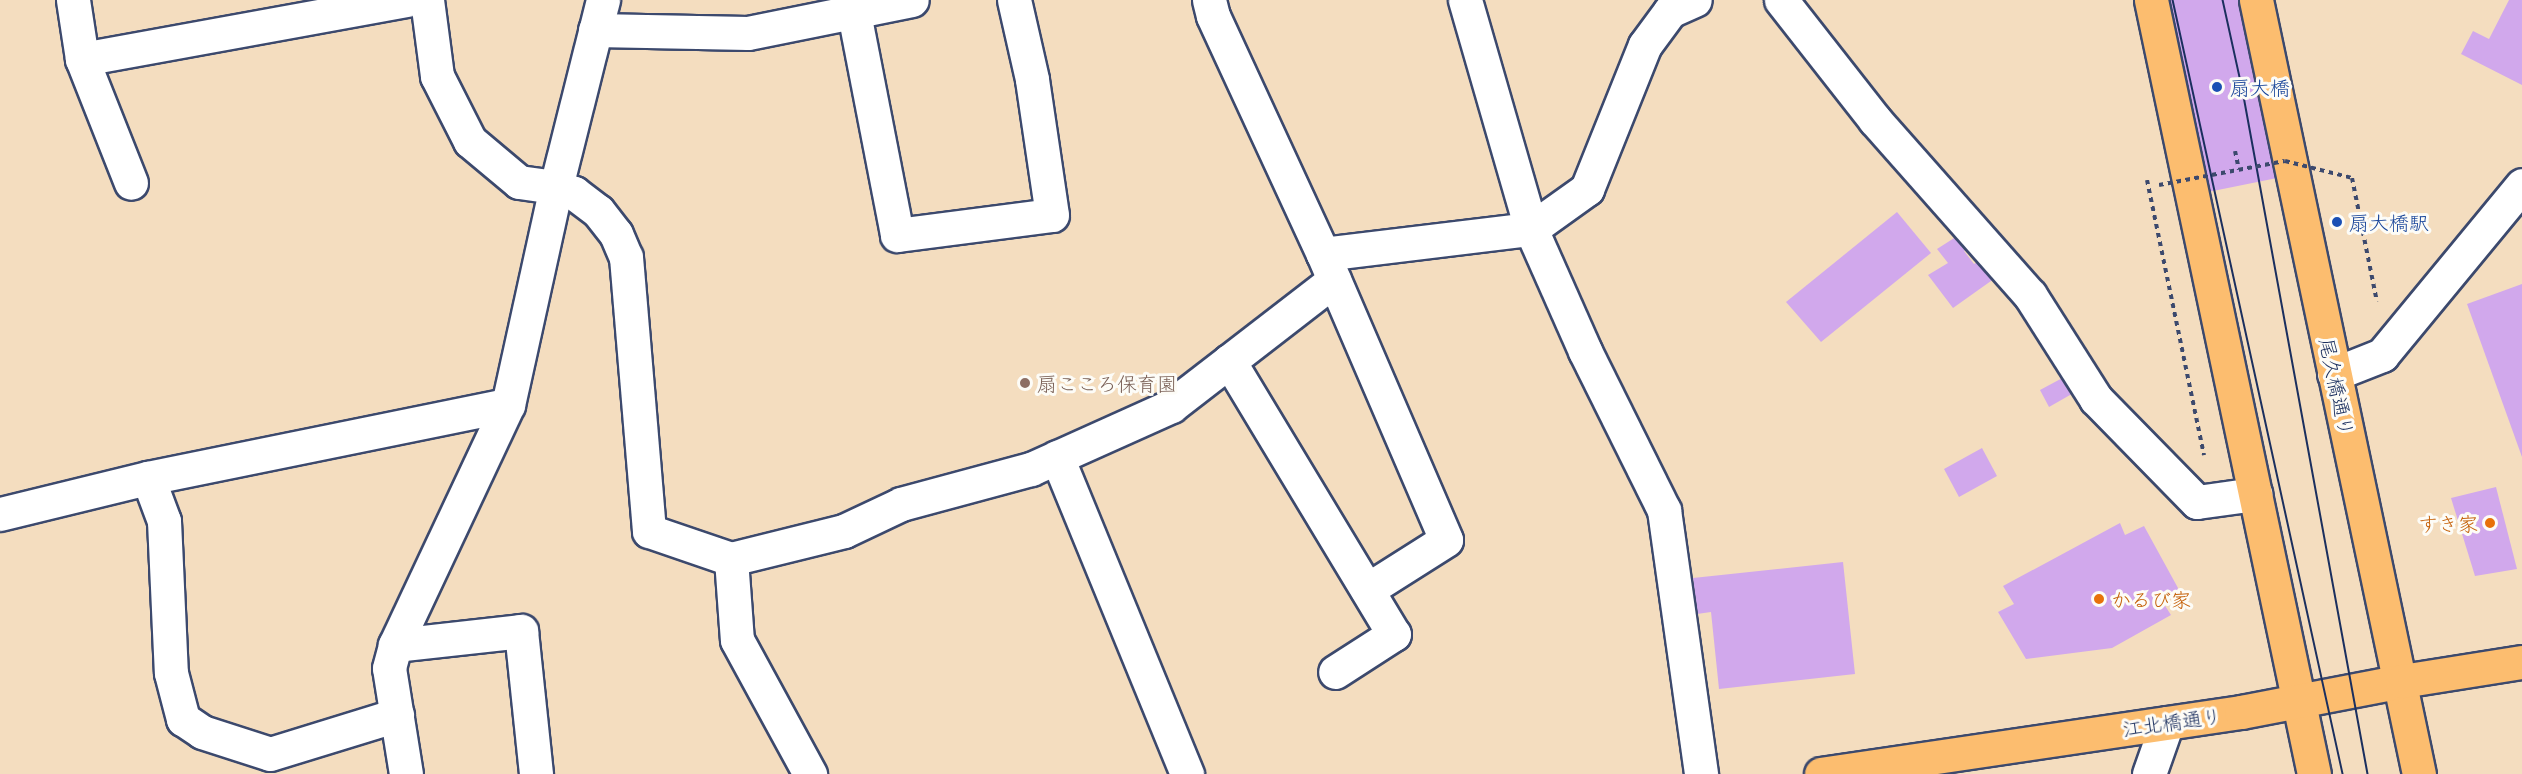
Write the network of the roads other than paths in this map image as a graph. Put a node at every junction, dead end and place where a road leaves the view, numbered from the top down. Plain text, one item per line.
1 (73, 0) edge
2 (407, 0) edge
3 (427, 0) edge
4 (912, 0) edge
5 (1014, 0) edge
6 (1209, 0) edge
7 (1465, 0) edge
8 (1695, 0) edge
9 (1781, 0) edge
10 (2151, 0) edge
11 (2256, 0) edge
12 (854, 13) junction
13 (599, 15) edge
14 (82, 59) junction
15 (131, 183) dead end
16 (2522, 185) edge
17 (556, 187) junction
18 (1531, 229) junction
19 (1329, 267) junction
20 (1229, 361) junction
21 (2334, 374) junction
22 (508, 405) junction
23 (1057, 457) junction
24 (148, 478) junction
25 (2254, 495) junction
26 (0, 514) edge
27 (731, 559) junction
28 (1368, 590) junction
29 (395, 645) junction
30 (2522, 663) edge
31 (1335, 672) dead end
32 (2402, 681) junction
33 (2299, 702) junction
34 (397, 715) junction
35 (2167, 723) junction
36 (1866, 771) edge
37 (406, 774) edge
38 (536, 774) edge
39 (810, 774) edge
40 (1187, 774) edge
41 (1701, 774) edge
42 (1821, 774) edge
43 (2149, 774) edge
44 (2314, 774) edge
45 (2419, 774) edge

1 - 14 street
2 - 14 street
3 - 17 street
4 - 12 street
5 - 12 street
6 - 19 street
7 - 18 street
8 - 18 street
9 - 25 street
10 - 25 main road
11 - 21 main road, 尾久橋通り
12 - 13 street
13 - 17 street
14 - 15 street
16 - 21 street
17 - 22 street
17 - 27 street
18 - 19 street
18 - 41 street
19 - 20 street
19 - 28 street
20 - 23 street
20 - 28 street
21 - 32 main road, 尾久橋通り
22 - 24 street
22 - 29 street
23 - 27 street
23 - 40 street
24 - 26 street
24 - 34 street
25 - 33 main road
27 - 39 street
28 - 31 street
29 - 34 street
29 - 38 street
30 - 32 main road, 江北橋通り
32 - 33 main road, 江北橋通り
32 - 45 main road, 尾久橋通り
33 - 35 main road, 江北橋通り
33 - 44 main road
34 - 37 street
35 - 36 main road, 江北橋通り
35 - 43 street
36 - 42 main road, 江北橋通り

